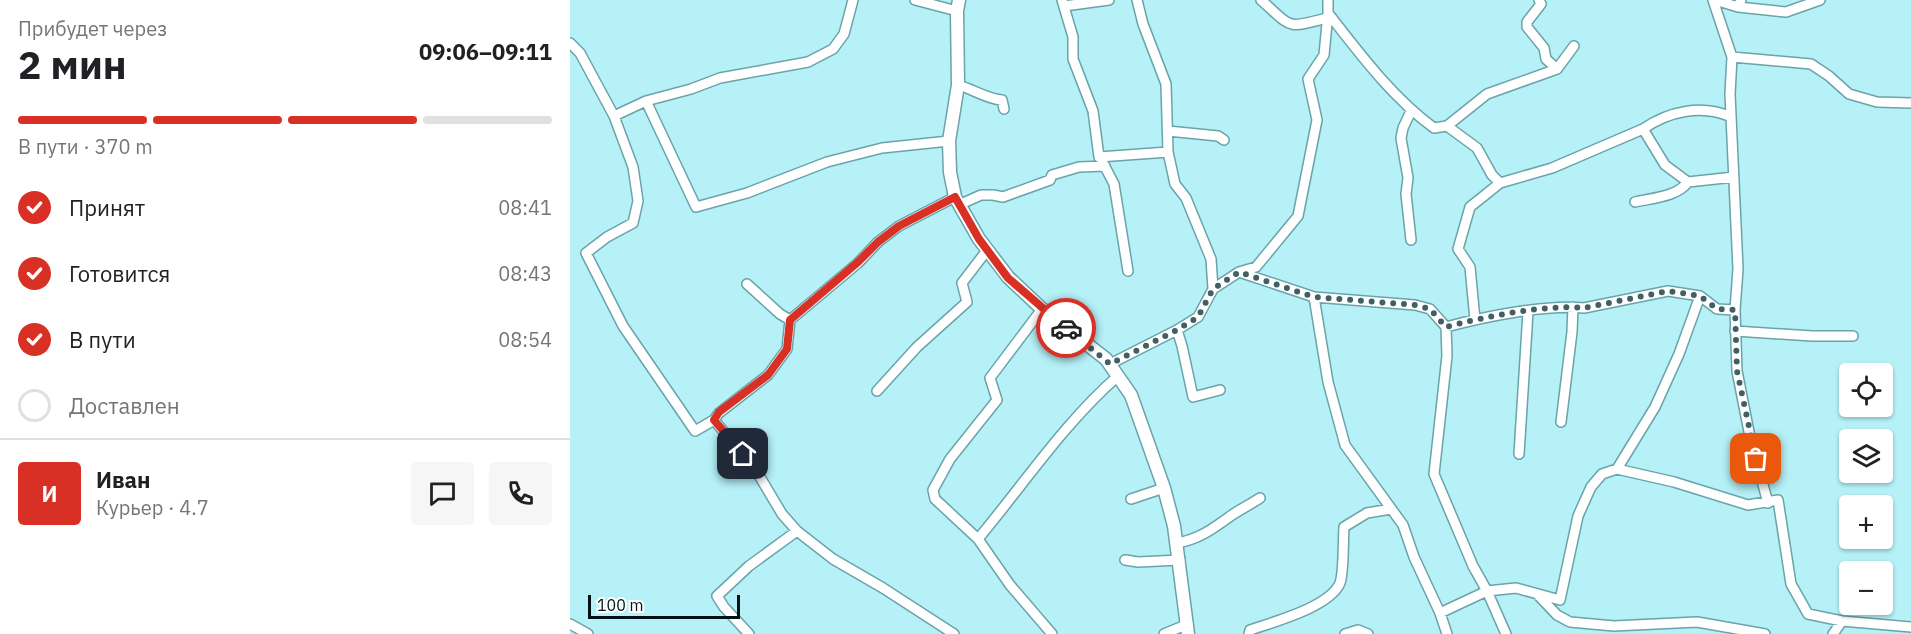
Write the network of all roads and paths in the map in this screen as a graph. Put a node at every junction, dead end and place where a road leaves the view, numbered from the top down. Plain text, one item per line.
1 (853, 0) edge
2 (915, 0) edge
3 (1109, 0) edge
4 (1137, 0) edge
5 (1261, 0) edge
6 (1328, 0) edge
7 (1539, 0) edge
8 (1714, 0) edge
9 (1820, 0) edge
10 (1063, 3) edge
11 (1739, 4) edge
12 (958, 6) edge
13 (1328, 16) junction
14 (570, 43) edge
15 (1574, 46) dead end
16 (1732, 57) junction
17 (1557, 69) junction
18 (958, 85) junction
19 (646, 101) junction
20 (1911, 103) edge
21 (1004, 109) dead end
22 (1411, 111) junction
23 (614, 116) junction
24 (1731, 117) junction
25 (1447, 126) junction
26 (1643, 129) junction
27 (1168, 131) junction
28 (1224, 140) dead end
29 (949, 141) junction
30 (1168, 152) junction
31 (1099, 157) junction
32 (1091, 166) junction
33 (1105, 166) junction
34 (1734, 177) junction
35 (1688, 182) junction
36 (1500, 183) junction
37 (958, 201) junction
38 (1635, 202) dead end
39 (1411, 240) dead end
40 (988, 249) junction
41 (1128, 271) dead end
42 (1239, 272) junction
43 (747, 284) dead end
44 (1213, 289) junction
45 (1700, 296) junction
46 (1314, 297) junction
47 (1573, 307) junction
48 (1042, 309) junction
49 (1735, 310) junction
50 (1528, 312) junction
51 (790, 320) junction
52 (1475, 320) junction
53 (1446, 327) junction
54 (1177, 330) junction
55 (1735, 331) junction
56 (1853, 336) dead end
57 (1110, 364) junction
58 (1118, 376) junction
59 (1220, 390) dead end
60 (877, 391) dead end
61 (714, 420) junction
62 (1561, 422) dead end
63 (1519, 454) dead end
64 (1617, 469) junction
65 (1164, 488) junction
66 (1260, 498) dead end
67 (1131, 499) dead end
68 (1768, 503) junction
69 (1391, 509) junction
70 (797, 531) junction
71 (978, 539) junction
72 (1177, 543) junction
73 (1125, 560) dead end
74 (1180, 560) junction
75 (1487, 591) junction
76 (1538, 594) junction
77 (1440, 613) junction
78 (1842, 621) junction
79 (570, 624) edge
80 (1188, 629) edge
81 (1905, 629) edge
82 (1046, 633) edge
83 (588, 634) edge
84 (749, 634) edge
85 (954, 634) edge
86 (1164, 634) edge
87 (1249, 634) edge
88 (1345, 634) edge
89 (1368, 634) edge
90 (1447, 634) edge
91 (1506, 634) edge
92 (1757, 634) edge
93 (1766, 634) edge
94 (1833, 634) edge

1 - 19 street
2 - 12 street
3 - 10 street
4 - 27 street
5 - 13 street
6 - 13 street
7 - 17 street
8 - 11 street
8 - 16 street
9 - 11 street
10 - 31 street
12 - 18 main road
13 - 22 street
13 - 42 street
14 - 23 street
15 - 17 street
16 - 20 street
16 - 24 street
17 - 25 street
18 - 21 street
18 - 29 main road
19 - 23 street
19 - 29 street
22 - 25 street
22 - 39 street
23 - 61 street
24 - 26 street
24 - 34 street
25 - 36 street
26 - 35 street
26 - 36 street
27 - 28 street
27 - 30 street
29 - 37 main road
30 - 31 street
30 - 44 street
31 - 32 street
31 - 33 street
32 - 33 street
32 - 37 street
33 - 41 street
34 - 35 street
34 - 49 street
35 - 38 street
36 - 52 street
37 - 40 main road
37 - 51 street
40 - 48 main road
40 - 60 street
42 - 44 street
42 - 46 street
43 - 51 street
44 - 54 street
45 - 47 street
45 - 49 street
45 - 64 street
46 - 53 street
46 - 69 street
47 - 50 street
47 - 62 street
48 - 57 main road
48 - 71 street
49 - 55 street
50 - 52 street
50 - 63 street
51 - 61 street
52 - 53 street
53 - 75 street
54 - 57 street
54 - 59 street
55 - 56 street
55 - 68 street
57 - 58 main road
58 - 65 main road
58 - 71 street
61 - 70 street
64 - 68 street
64 - 76 street
65 - 67 street
65 - 72 main road
66 - 72 street
68 - 78 street
69 - 77 street
69 - 87 street
70 - 84 street
70 - 85 street
71 - 82 street
72 - 74 main road
73 - 74 street
74 - 80 main road
75 - 76 street
75 - 77 street
75 - 91 street
76 - 92 street
77 - 90 street
78 - 81 street
78 - 94 street
79 - 83 street
80 - 86 street
88 - 89 street
92 - 93 street

